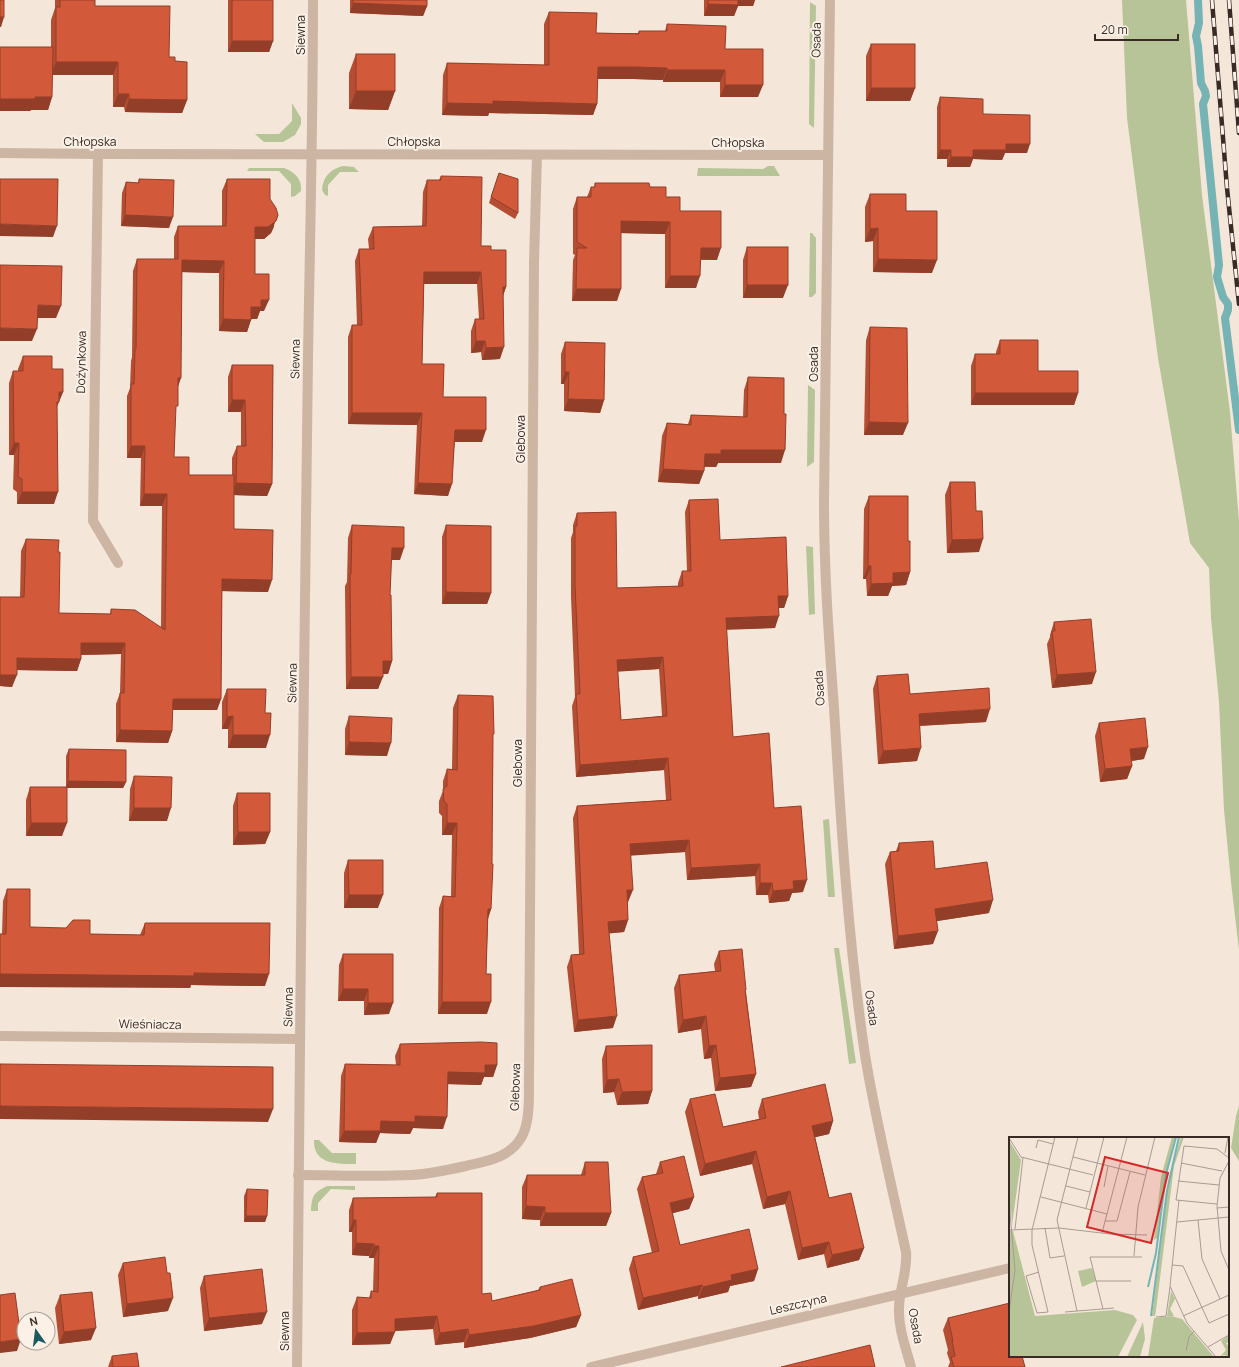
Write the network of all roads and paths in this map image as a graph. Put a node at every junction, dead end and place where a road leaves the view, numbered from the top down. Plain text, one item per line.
1 (313, 0) edge
2 (830, 0) edge
3 (0, 153) edge
4 (98, 154) junction
5 (312, 154) junction
6 (537, 155) junction
7 (828, 155) junction
8 (118, 563) dead end
9 (0, 1036) edge
10 (300, 1039) junction
11 (298, 1175) junction
12 (1009, 1268) edge
13 (901, 1293) junction
14 (297, 1367) edge
15 (591, 1367) edge
16 (911, 1367) edge

1 - 5 street, Siewna
2 - 7 street, Osada
3 - 4 street, Chłopska
4 - 5 street, Chłopska
4 - 8 street, Dożynkowa
5 - 6 street, Chłopska
5 - 10 street, Siewna
6 - 7 street, Chłopska
6 - 11 street, Glebowa
7 - 13 street, Osada
9 - 10 street, Wieśniacza
10 - 11 street, Siewna
11 - 14 street, Siewna
12 - 13 street, Leszczyna
13 - 15 street, Leszczyna
13 - 16 street, Osada

